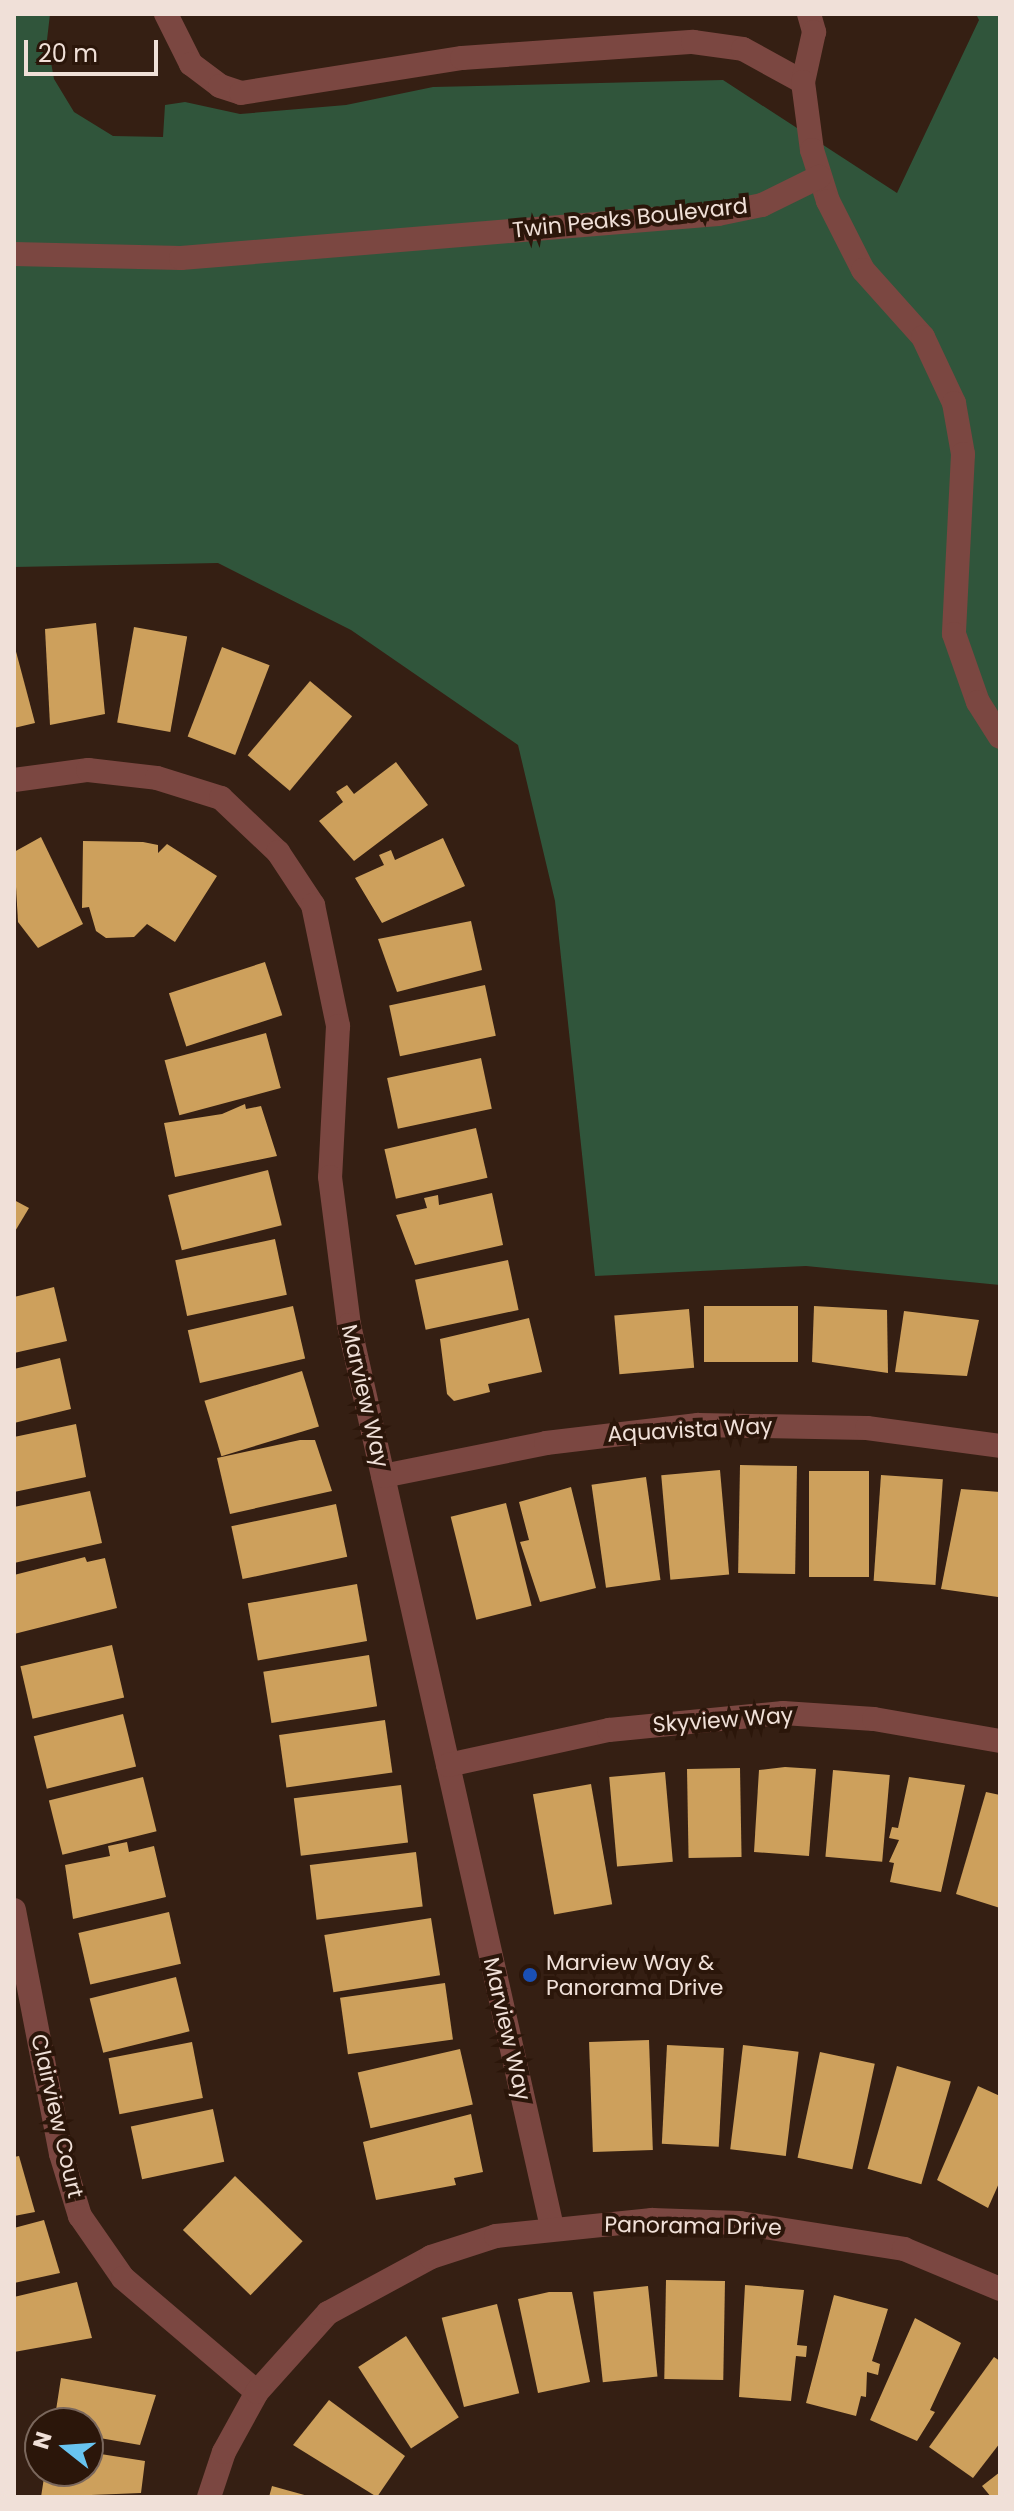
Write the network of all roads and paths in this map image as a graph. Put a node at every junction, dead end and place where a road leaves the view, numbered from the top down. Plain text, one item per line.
1 (166, 14) edge
2 (809, 14) edge
3 (803, 82) junction
4 (819, 177) junction
5 (14, 254) edge
6 (1000, 737) edge
7 (14, 780) edge
8 (1000, 1446) edge
9 (383, 1476) junction
10 (1000, 1741) edge
11 (448, 1765) junction
12 (14, 1910) edge
13 (552, 2227) junction
14 (1000, 2289) edge
15 (257, 2392) junction
16 (209, 2497) edge

1 - 3 street
2 - 3 street
3 - 4 street
4 - 5 street, Twin Peaks Boulevard
4 - 6 street
7 - 9 street, Marview Way
8 - 9 street, Aquavista Way
9 - 11 street, Marview Way
10 - 11 street, Skyview Way
11 - 13 street, Marview Way
12 - 15 street, Clairview Court
13 - 14 street, Panorama Drive
13 - 15 street, Panorama Drive
15 - 16 street, Panorama Drive

